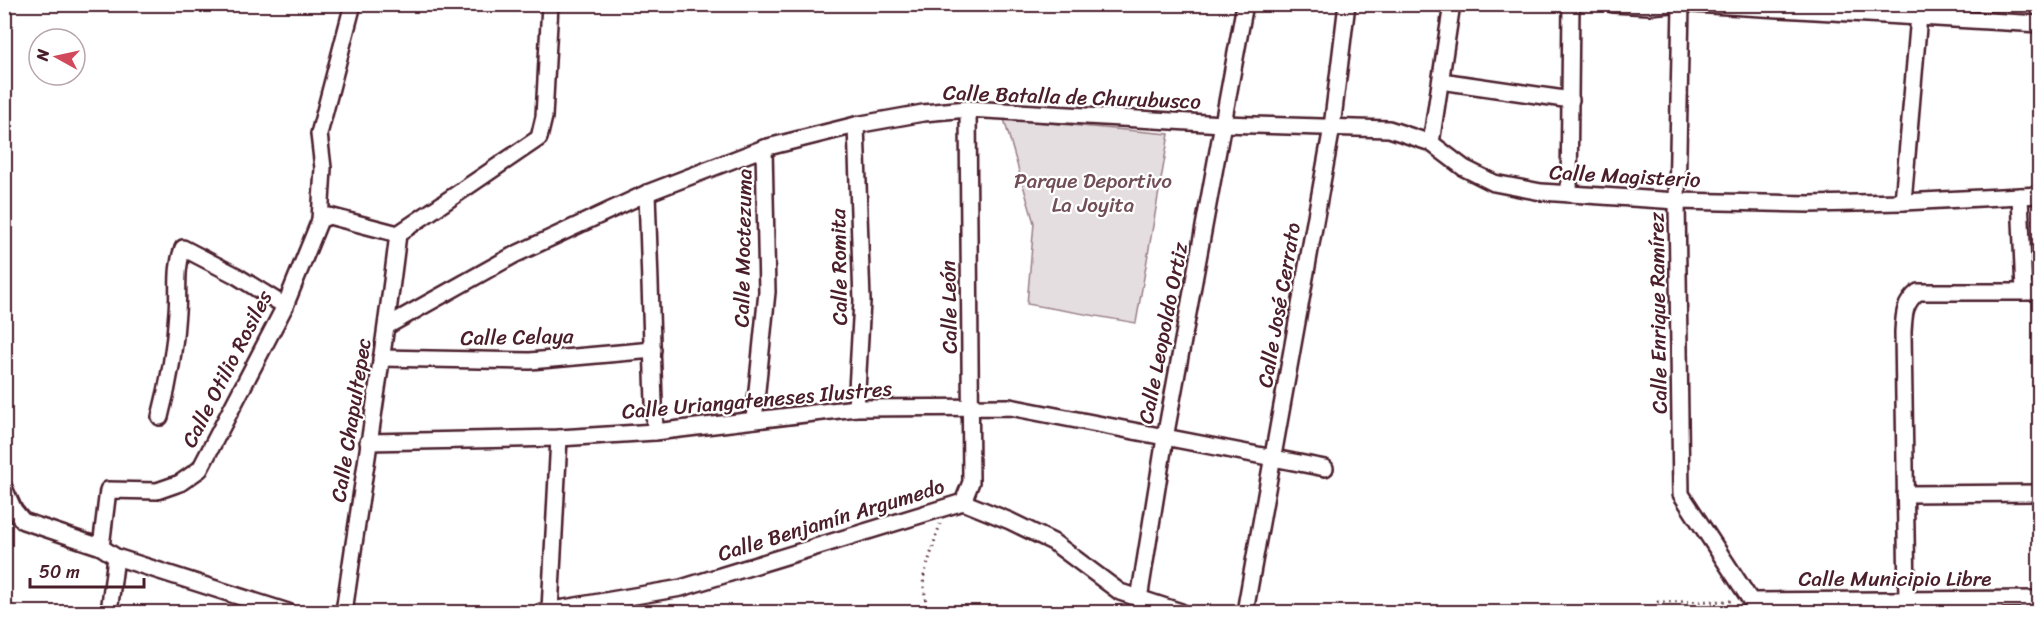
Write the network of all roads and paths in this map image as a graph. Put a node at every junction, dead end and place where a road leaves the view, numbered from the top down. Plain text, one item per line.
1 (353, 4) edge
2 (550, 4) edge
3 (1245, 4) edge
4 (1347, 4) edge
5 (1452, 4) edge
6 (1571, 4) edge
7 (1613, 4) edge
8 (1672, 4) edge
9 (1681, 4) edge
10 (1693, 4) edge
11 (1784, 7) edge
12 (1920, 11) edge
13 (2040, 24) edge
14 (1441, 81) junction
15 (1571, 100) junction
16 (968, 109) junction
17 (1224, 124) junction
18 (856, 125) junction
19 (1332, 127) junction
20 (1431, 143) junction
21 (764, 147) junction
22 (647, 193) junction
23 (1569, 194) junction
24 (2040, 195) edge
25 (2020, 196) junction
26 (1677, 201) junction
27 (1903, 202) junction
28 (320, 220) junction
29 (398, 234) junction
30 (2024, 292) junction
31 (2040, 292) edge
32 (285, 306) junction
33 (387, 326) junction
34 (653, 350) junction
35 (381, 358) junction
36 (971, 406) junction
37 (856, 408) junction
38 (160, 417) dead end
39 (754, 420) junction
40 (655, 432) junction
41 (559, 438) junction
42 (1165, 438) junction
43 (368, 442) junction
44 (1273, 459) junction
45 (1325, 468) dead end
46 (4, 488) edge
47 (2040, 493) edge
48 (1905, 494) junction
49 (963, 502) junction
50 (942, 508) junction
51 (101, 548) junction
52 (116, 557) junction
53 (1139, 599) junction
54 (2040, 599) edge
55 (1907, 600) junction
56 (1751, 607) edge
57 (546, 611) edge
58 (108, 612) edge
59 (288, 612) edge
60 (344, 612) edge
61 (927, 612) edge
62 (1181, 612) edge
63 (1245, 612) edge
64 (1650, 612) edge

1 - 28 street, Calle Otilio Rosiles
2 - 29 street
3 - 17 street, Calle Leopoldo Ortiz
4 - 19 street, Calle José Cerrato
5 - 14 street
6 - 15 street
7 - 8 street
9 - 26 street, Calle Enrique Ramírez
10 - 11 street
11 - 12 street
12 - 13 street
12 - 27 street
14 - 15 street
14 - 20 street
15 - 23 street
16 - 17 street, Calle Batalla de Churubusco
16 - 18 street, Calle Batalla de Churubusco
16 - 36 street, Calle León
17 - 19 street, Calle Magisterio
17 - 42 street, Calle Leopoldo Ortiz
18 - 21 street, Calle Batalla de Churubusco
18 - 37 street, Calle Romita
19 - 20 street, Calle Magisterio
19 - 44 street, Calle José Cerrato
20 - 23 street, Calle Magisterio
21 - 22 street, Calle Batalla de Churubusco
21 - 39 street, Calle Moctezuma
22 - 33 street, Calle Batalla de Churubusco
22 - 34 street
23 - 26 street, Calle Magisterio
24 - 25 street, Calle Magisterio
25 - 27 street, Calle Magisterio
25 - 30 street
26 - 27 street, Calle Magisterio
26 - 56 street, Calle Enrique Ramírez
28 - 29 street
28 - 32 street, Calle Otilio Rosiles
29 - 33 street, Calle Chapultepec
30 - 31 street
30 - 48 street
32 - 38 street
32 - 51 street, Calle Otilio Rosiles
33 - 35 street, Calle Chapultepec
34 - 35 street, Calle Celaya
34 - 40 street
35 - 43 street, Calle Chapultepec
36 - 37 street, Calle Uriangateneses Ilustres
36 - 42 street, Calle Uriangateneses Ilustres
36 - 49 street, Calle León
37 - 39 street, Calle Uriangateneses Ilustres
39 - 40 street, Calle Uriangateneses Ilustres
40 - 41 street, Calle Uriangateneses Ilustres
41 - 43 street, Calle Uriangateneses Ilustres
41 - 57 street
42 - 44 street, Calle Uriangateneses Ilustres
42 - 53 street, Calle Leopoldo Ortiz
43 - 60 street, Calle Chapultepec
44 - 45 street, Calle Uriangateneses Ilustres
44 - 63 street, Calle José Cerrato
46 - 51 street
47 - 48 street
48 - 55 street
49 - 50 street, Calle Benjamín Argumedo
49 - 53 street, Calle Benjamín Argumedo
50 - 57 street, Calle Benjamín Argumedo
50 - 61 path
51 - 52 street
52 - 58 street
52 - 59 street
53 - 62 street, Calle Benjamín Argumedo
54 - 55 street, Calle Municipio Libre
55 - 56 street, Calle Municipio Libre
56 - 64 path

